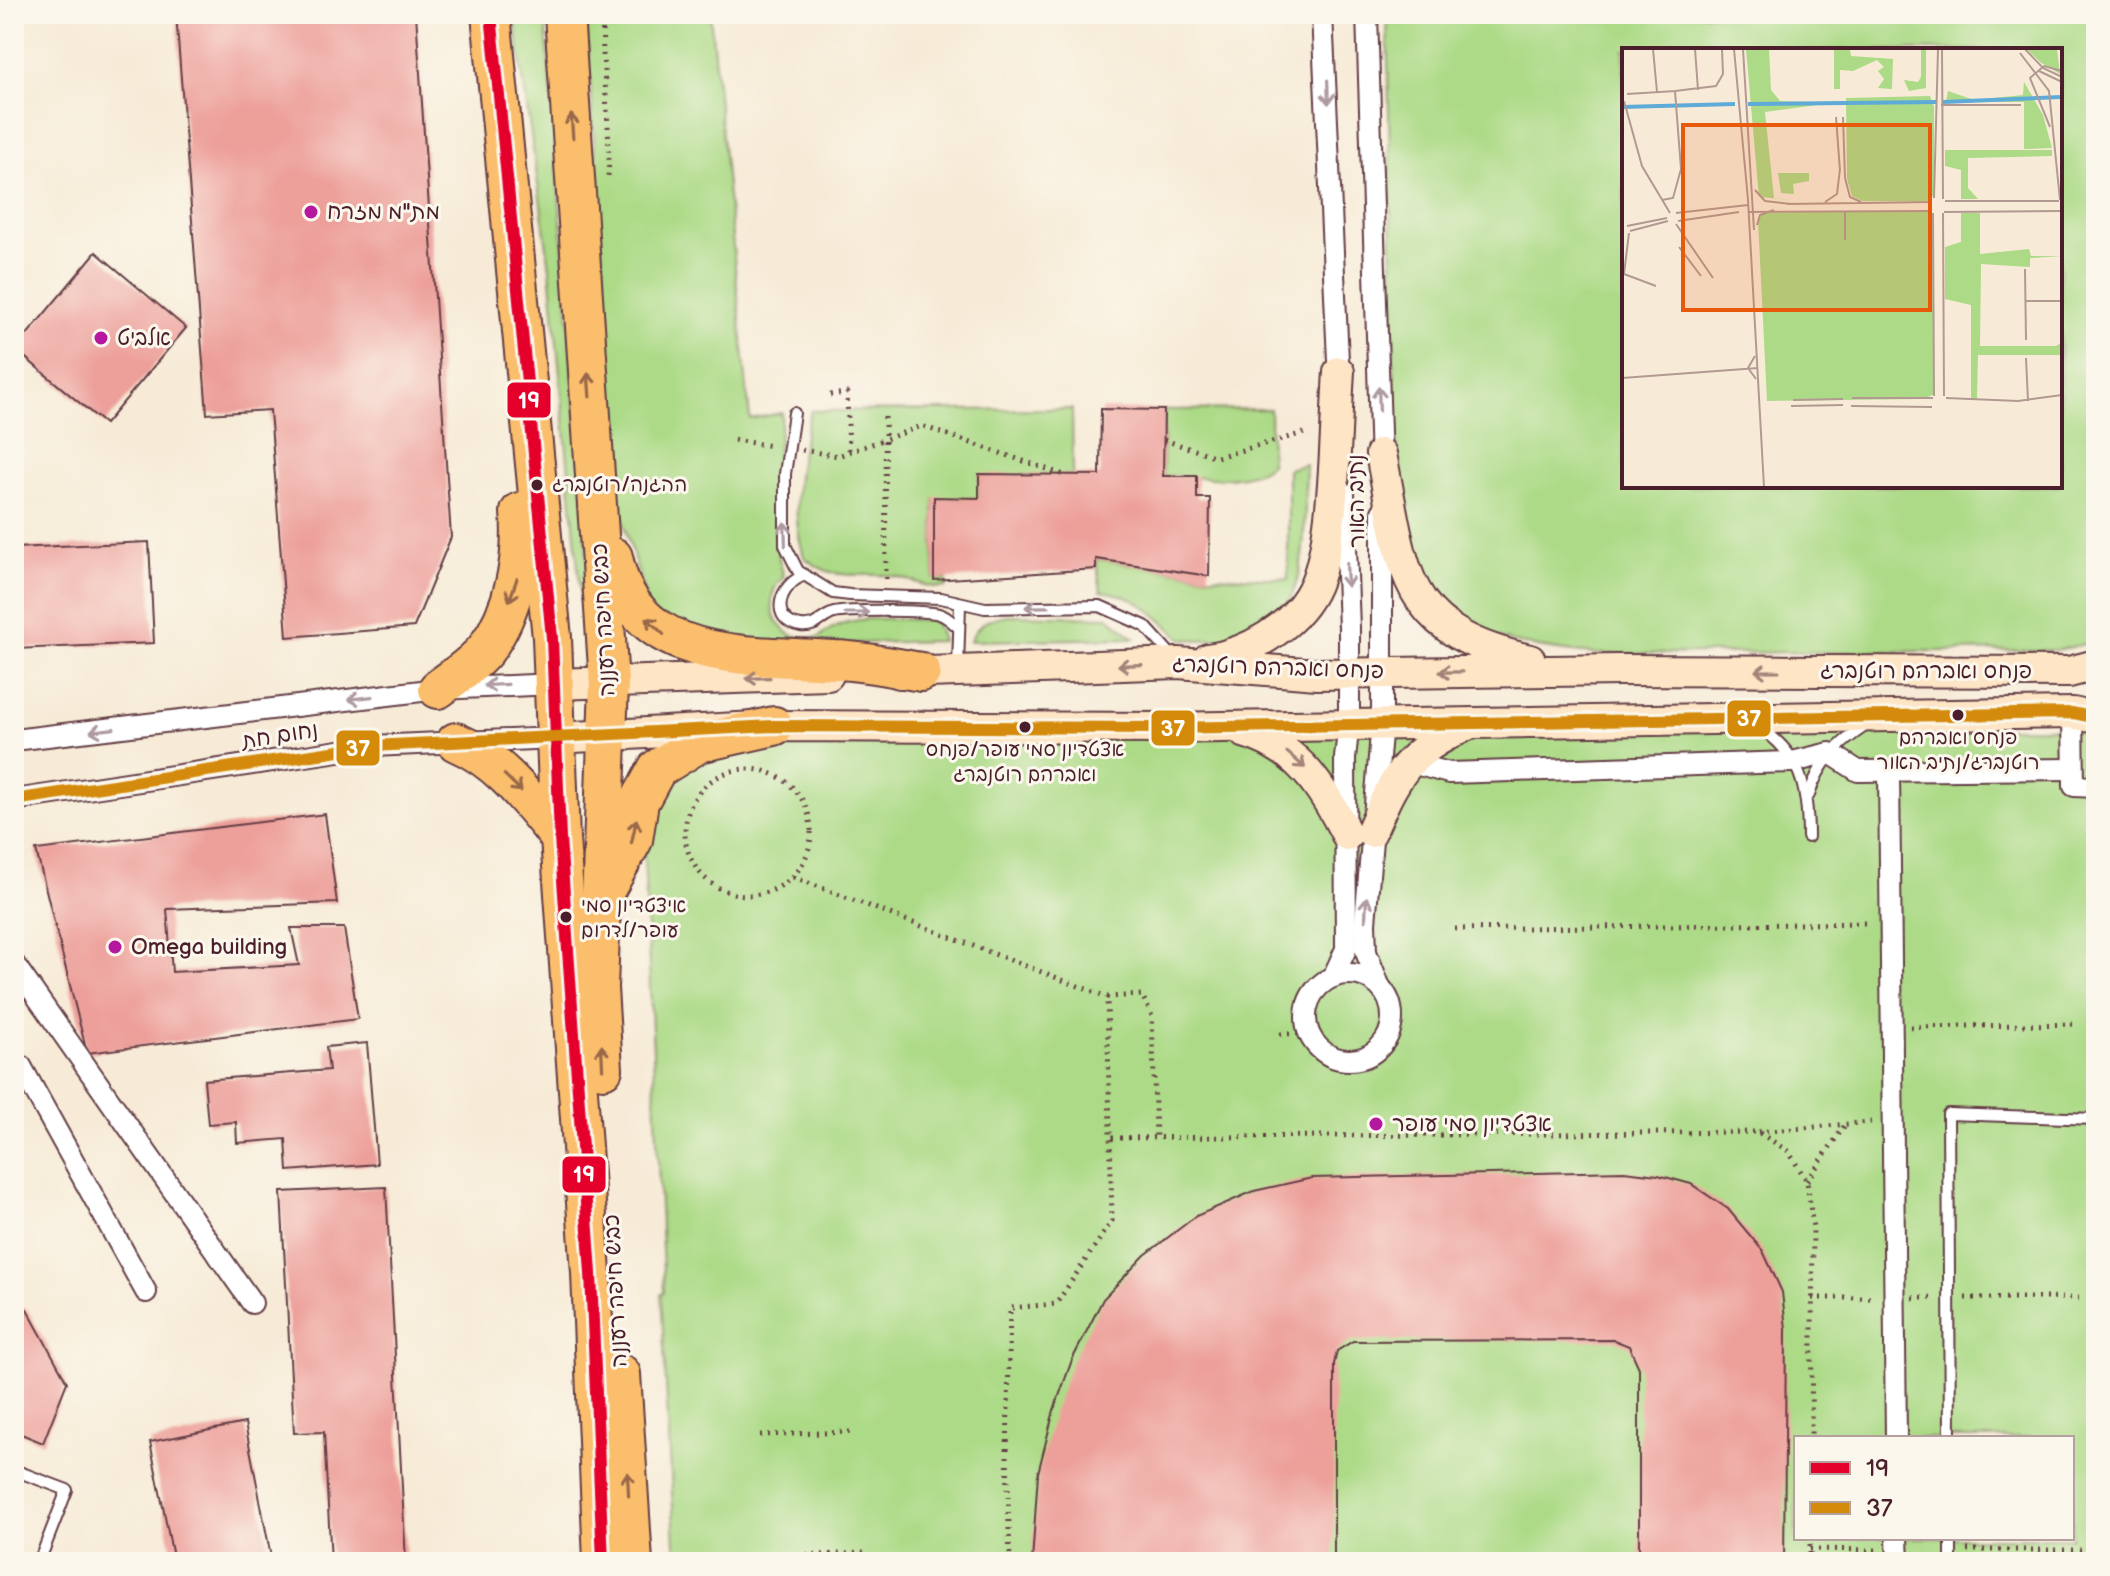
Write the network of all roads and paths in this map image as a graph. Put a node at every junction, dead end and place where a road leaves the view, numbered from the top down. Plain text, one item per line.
1 (491, 14) edge
2 (564, 14) edge
3 (1322, 14) edge
4 (1367, 14) edge
5 (505, 150) junction
6 (1339, 372) junction
7 (830, 395) dead end
8 (794, 413) dead end
9 (885, 417) dead end
10 (1304, 433) dead end
11 (885, 439) junction
12 (734, 440) dead end
13 (1164, 440) dead end
14 (789, 448) junction
15 (849, 452) junction
16 (1381, 454) junction
17 (595, 463) junction
18 (1064, 475) dead end
19 (805, 575) junction
20 (886, 596) junction
21 (960, 605) junction
22 (959, 628) junction
23 (1178, 663) junction
24 (2096, 665) edge
25 (1619, 670) junction
26 (939, 672) junction
27 (1380, 673) junction
28 (1347, 674) junction
29 (609, 683) junction
30 (555, 684) junction
31 (438, 689) junction
32 (1881, 715) junction
33 (2085, 716) edge
34 (1743, 717) junction
35 (1382, 722) junction
36 (1473, 722) junction
37 (1349, 723) junction
38 (774, 726) junction
39 (1226, 727) junction
40 (610, 736) junction
41 (556, 738) junction
42 (14, 740) edge
43 (456, 742) junction
44 (1830, 753) junction
45 (1408, 762) junction
46 (1792, 762) junction
47 (2073, 769) junction
48 (1889, 771) junction
49 (2096, 787) edge
50 (1808, 796) junction
51 (14, 800) edge
52 (1359, 833) junction
53 (1808, 837) dead end
54 (560, 838) junction
55 (793, 877) junction
56 (600, 900) junction
57 (1891, 923) junction
58 (1455, 929) dead end
59 (14, 964) edge
60 (1333, 977) junction
61 (1379, 985) junction
62 (1107, 997) junction
63 (2078, 1024) dead end
64 (1892, 1027) junction
65 (1309, 1033) junction
66 (1280, 1034) dead end
67 (14, 1062) edge
68 (2093, 1116) edge
69 (1893, 1120) junction
70 (1846, 1124) junction
71 (1758, 1132) junction
72 (1112, 1138) junction
73 (1156, 1138) junction
74 (1807, 1181) junction
75 (146, 1292) dead end
76 (1812, 1298) junction
77 (1895, 1298) junction
78 (1949, 1298) junction
79 (2080, 1298) dead end
80 (252, 1303) dead end
81 (851, 1432) dead end
82 (760, 1435) dead end
83 (1811, 1436) edge
84 (1896, 1436) edge
85 (1950, 1436) edge
86 (14, 1470) edge
87 (1810, 1540) edge
88 (1951, 1544) edge
89 (1810, 1549) junction
90 (1897, 1550) edge
91 (2082, 1550) dead end
92 (864, 1553) dead end
93 (766, 1557) dead end
94 (39, 1562) edge
95 (603, 1562) edge
96 (633, 1562) edge
97 (1010, 1562) edge
98 (1810, 1562) edge
99 (1951, 1562) edge

1 - 5 highway, כביש חיפה רעננה
17 -> 2 highway, כביש חיפה רעננה
3 -> 6 street, נתיב האור
16 -> 4 street, נתיב האור
5 - 30 highway, כביש חיפה רעננה
5 -> 31 highway
6 - 23 main road
6 -> 28 street, נתיב האור
7 - 15 path
8 - 14 lane
9 - 11 path
10 - 13 path
11 - 15 path
11 - 18 path
11 - 20 path
12 - 14 path
14 - 15 path
19 -> 14 lane
16 - 25 main road
16 - 27 street, נתיב האור
26 -> 17 highway
17 - 29 highway, כביש חיפה רעננה
19 - 20 lane
19 -> 22 lane
20 - 21 lane
21 - 22 lane
23 -> 21 lane
22 - 26 lane
23 -> 26 main road, פנחס ואברהם רוטנברג
23 - 28 main road, פנחס ואברהם רוטנברג
24 -> 25 main road, פנחס ואברהם רוטנברג
25 -> 27 main road, פנחס ואברהם רוטנברג
26 -> 29 main road, פנחס ואברהם רוטנברג
27 - 28 main road, פנחס ואברהם רוטנברג
27 - 35 street, נתיב האור
28 - 37 street, נתיב האור
29 - 30 main road, פנחס ואברהם רוטנברג
29 - 40 highway, כביש חיפה רעננה
30 -> 31 street, נחום חת
30 - 41 highway, כביש חיפה רעננה
31 -> 42 street, נחום חת
32 - 33 main road, פנחס ואברהם רוטנברג
32 - 34 main road, פנחס ואברהם רוטנברג
32 - 44 lane
33 - 47 street
34 - 36 main road, פנחס ואברהם רוטנברג
34 - 46 lane
35 - 36 main road, פנחס ואברהם רוטנברג
35 - 37 main road, פנחס ואברהם רוטנברג
35 - 52 street, נתיב האור
36 - 45 main road
37 - 39 main road, פנחס ואברהם רוטנברג
37 - 52 street, נתיב האור
38 - 39 main road, פנחס ואברהם רוטנברג
38 - 40 main road, פנחס ואברהם רוטנברג
56 -> 38 highway
39 -> 52 main road
40 - 41 main road, פנחס ואברהם רוטנברג
40 - 56 highway, כביש חיפה רעננה
41 - 43 street, נחום חת
41 - 54 highway, כביש חיפה רעננה
43 - 51 street, נחום חת
43 -> 54 highway
44 - 46 street
44 - 48 street
44 - 50 lane
45 - 46 street
45 - 52 main road
46 - 50 lane
47 - 48 street
47 - 49 street
48 - 57 street
50 - 53 lane
52 - 60 street, נתיב האור
61 -> 52 street, נתיב האור
54 - 95 highway, כביש חיפה רעננה
55 - 55 path
55 - 62 path
96 -> 56 highway, כביש חיפה רעננה
57 - 58 path
57 - 64 street
59 - 80 street
60 - 61 street
60 - 65 street
61 - 65 street
62 - 72 path
62 - 73 path
63 - 64 path
64 - 69 street
65 - 66 path
67 - 75 street
68 - 78 lane
69 - 70 path
69 - 77 street
70 - 71 path
70 - 74 path
71 - 73 path
71 - 74 path
72 - 73 path
72 - 97 path
74 - 76 path
76 - 77 path
76 - 83 path
77 - 78 path
77 - 84 street
78 - 79 path
78 - 85 lane
81 - 82 path
86 - 94 lane
87 - 89 path
88 - 91 path
88 - 99 lane
89 - 90 path
89 - 98 path
92 - 93 path

